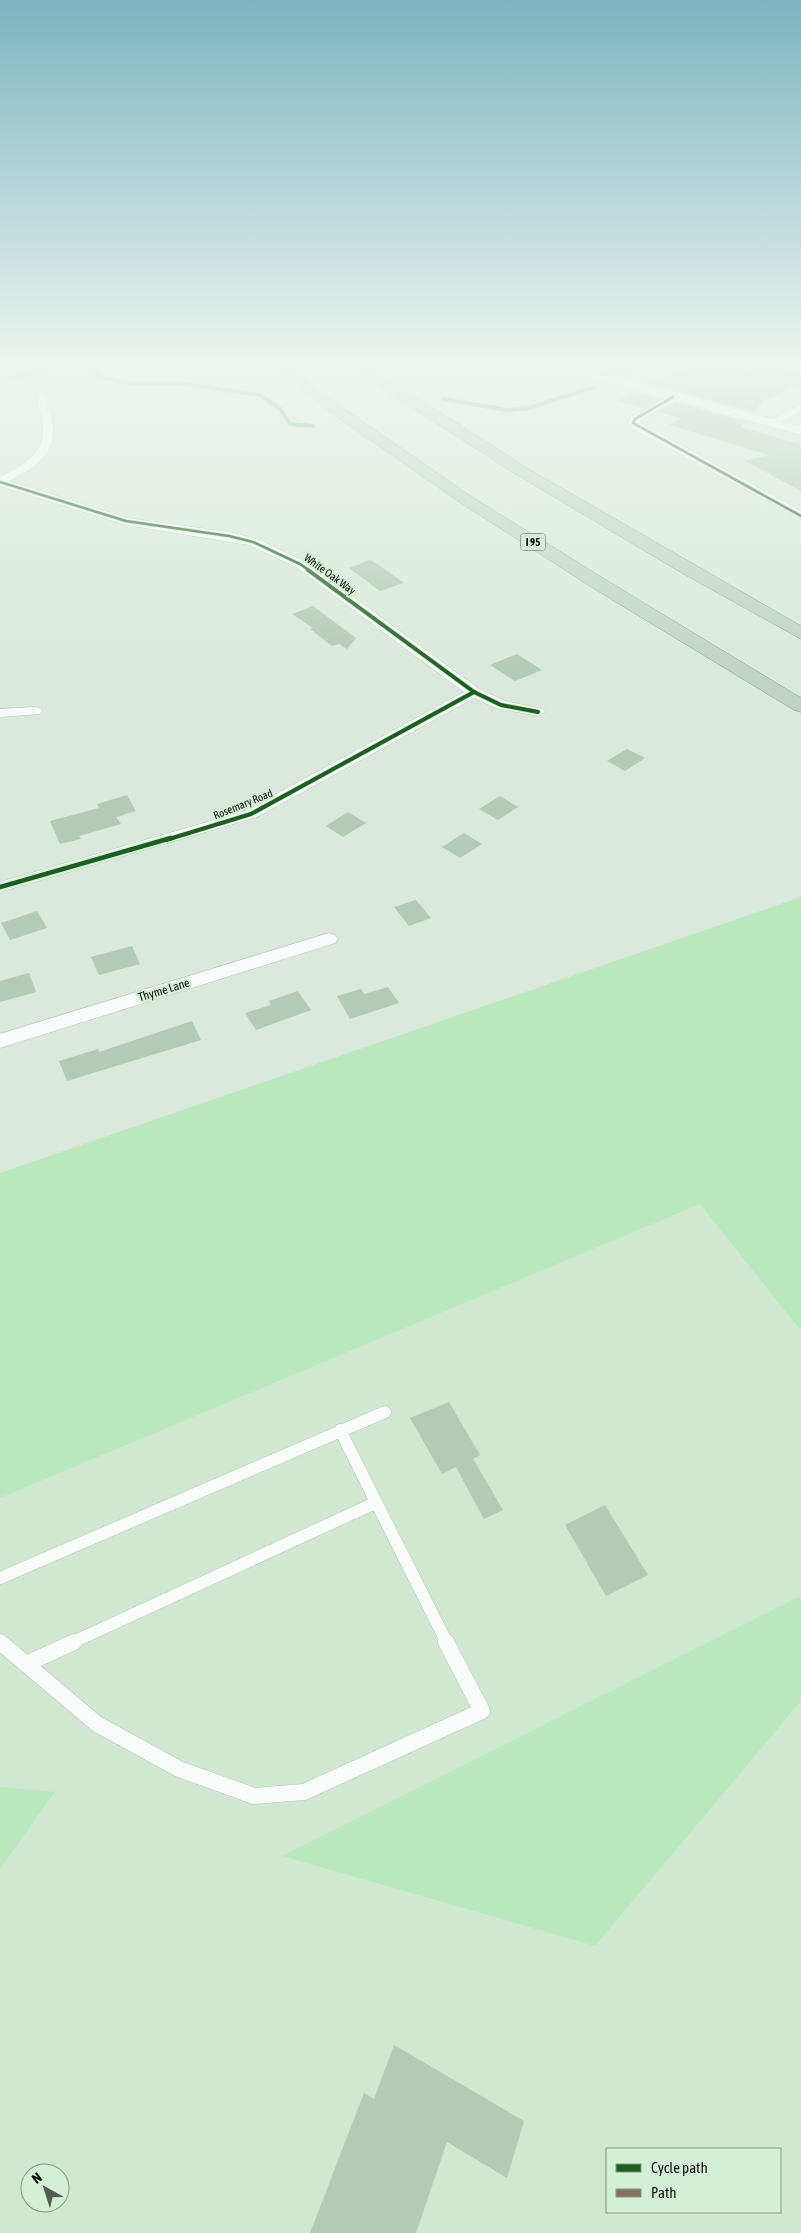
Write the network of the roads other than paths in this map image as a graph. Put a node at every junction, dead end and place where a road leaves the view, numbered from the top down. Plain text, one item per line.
1 (22, 468) edge
2 (421, 468) edge
3 (517, 468) edge
4 (713, 468) edge
5 (0, 482) edge
6 (801, 516) edge
7 (801, 634) edge
8 (474, 692) junction
9 (801, 706) edge
10 (35, 711) dead end
11 (538, 712) dead end
12 (0, 713) edge
13 (0, 887) edge
14 (329, 939) dead end
15 (0, 1041) edge
16 (385, 1412) dead end
17 (340, 1430) junction
18 (375, 1503) junction
19 (0, 1578) edge
20 (0, 1642) edge
21 (26, 1664) junction

1 - 5 street
2 - 9 highway, I 95
3 - 7 highway
4 - 6 street
5 - 8 street, White Oak Way
8 - 11 street, White Oak Way
8 - 13 street, Rosemary Road
10 - 12 street
14 - 15 street, Thyme Lane
16 - 17 lane
17 - 18 lane
17 - 19 lane
18 - 21 lane
18 - 21 lane
20 - 21 lane

